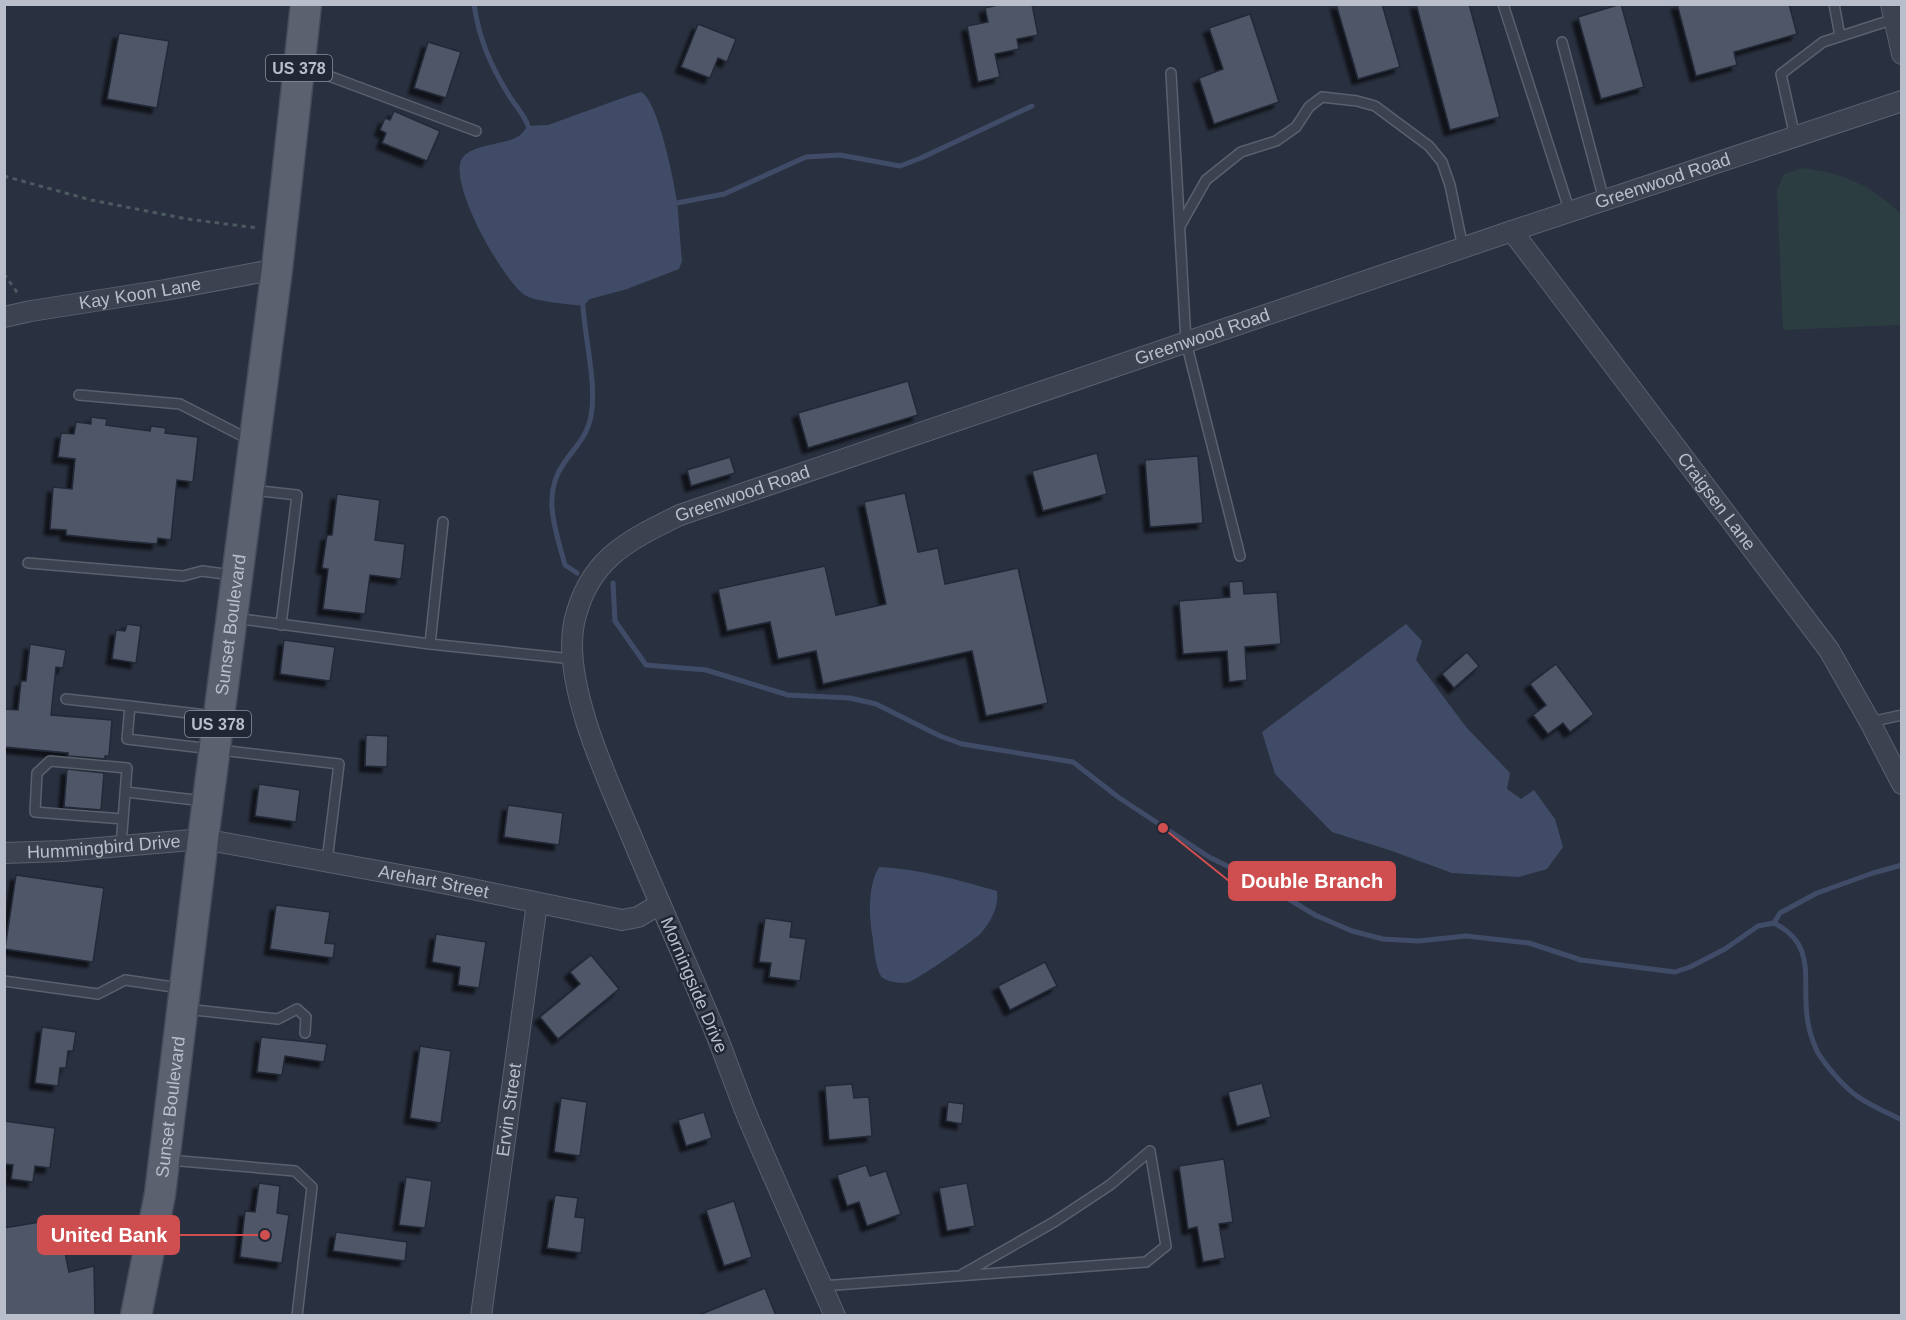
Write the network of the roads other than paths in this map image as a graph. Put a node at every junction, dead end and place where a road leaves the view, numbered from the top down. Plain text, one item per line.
1 (306, 4) edge
2 (1503, 4) edge
3 (1834, 4) edge
4 (1892, 12) edge
5 (1840, 36) junction
6 (1562, 42) dead end
7 (1902, 54) edge
8 (300, 65) junction
9 (1171, 73) dead end
10 (1902, 101) edge
11 (476, 131) dead end
12 (1795, 137) junction
13 (1604, 200) junction
14 (1570, 212) junction
15 (1180, 226) junction
16 (1512, 231) junction
17 (1463, 248) junction
18 (277, 269) junction
19 (4, 317) edge
20 (1186, 342) junction
21 (79, 395) dead end
22 (255, 442) junction
23 (248, 489) junction
24 (443, 522) dead end
25 (1240, 556) dead end
26 (28, 563) dead end
27 (237, 576) junction
28 (232, 618) junction
29 (281, 624) junction
30 (430, 644) junction
31 (573, 655) junction
32 (66, 699) dead end
33 (130, 706) junction
34 (1902, 715) edge
35 (219, 716) junction
36 (1870, 722) junction
37 (215, 749) junction
38 (1902, 783) edge
39 (126, 792) junction
40 (208, 801) junction
41 (123, 819) junction
42 (203, 838) junction
43 (121, 846) junction
44 (4, 852) edge
45 (327, 861) junction
46 (537, 903) junction
47 (660, 904) junction
48 (4, 981) edge
49 (184, 999) junction
50 (305, 1033) dead end
51 (165, 1160) junction
52 (963, 1274) junction
53 (822, 1286) junction
54 (136, 1316) edge
55 (297, 1316) edge
56 (481, 1316) edge
57 (835, 1316) edge

1 - 8 main road, Sunset Boulevard / US 378
2 - 14 lane
3 - 5 lane
4 - 5 lane
4 - 7 street
5 - 12 lane
6 - 13 lane
8 - 11 lane
8 - 18 main road, Sunset Boulevard / US 378
9 - 15 lane
10 - 12 street, Greenwood Road
12 - 13 street, Greenwood Road
13 - 14 street, Greenwood Road
14 - 16 street, Greenwood Road
15 - 17 lane
15 - 20 lane
16 - 17 street, Greenwood Road
16 - 36 street, Craigsen Lane
17 - 20 street, Greenwood Road
18 - 19 street, Kay Koon Lane
18 - 22 main road, Sunset Boulevard / US 378
20 - 25 lane
20 - 31 street, Greenwood Road
21 - 22 lane
22 - 23 main road, Sunset Boulevard / US 378
23 - 27 main road, Sunset Boulevard / US 378
23 - 29 lane
24 - 30 lane
26 - 27 lane
27 - 28 main road, Sunset Boulevard / US 378
28 - 29 lane
28 - 35 main road, Sunset Boulevard / US 378
29 - 30 lane
30 - 31 lane
31 - 47 street, Morningside Drive
32 - 33 lane
33 - 35 lane
33 - 37 lane
34 - 36 lane
35 - 37 main road, Sunset Boulevard / US 378
36 - 38 street, Craigsen Lane
37 - 40 main road, Sunset Boulevard / US 378
37 - 45 lane
39 - 40 lane
39 - 41 lane
39 - 41 lane
40 - 42 main road, Sunset Boulevard / US 378
41 - 43 lane
42 - 43 street, Hummingbird Drive
42 - 45 street, Arehart Street
42 - 49 main road, Sunset Boulevard / US 378
43 - 44 street, Hummingbird Drive
45 - 46 street, Arehart Street
46 - 47 street, Arehart Street
46 - 56 street, Ervin Street
47 - 53 street, Morningside Drive
48 - 49 lane
49 - 50 lane
49 - 51 main road, Sunset Boulevard / US 378
51 - 54 main road, Sunset Boulevard / US 378
51 - 55 lane
52 - 52 lane
52 - 53 lane
53 - 57 street, Morningside Drive

